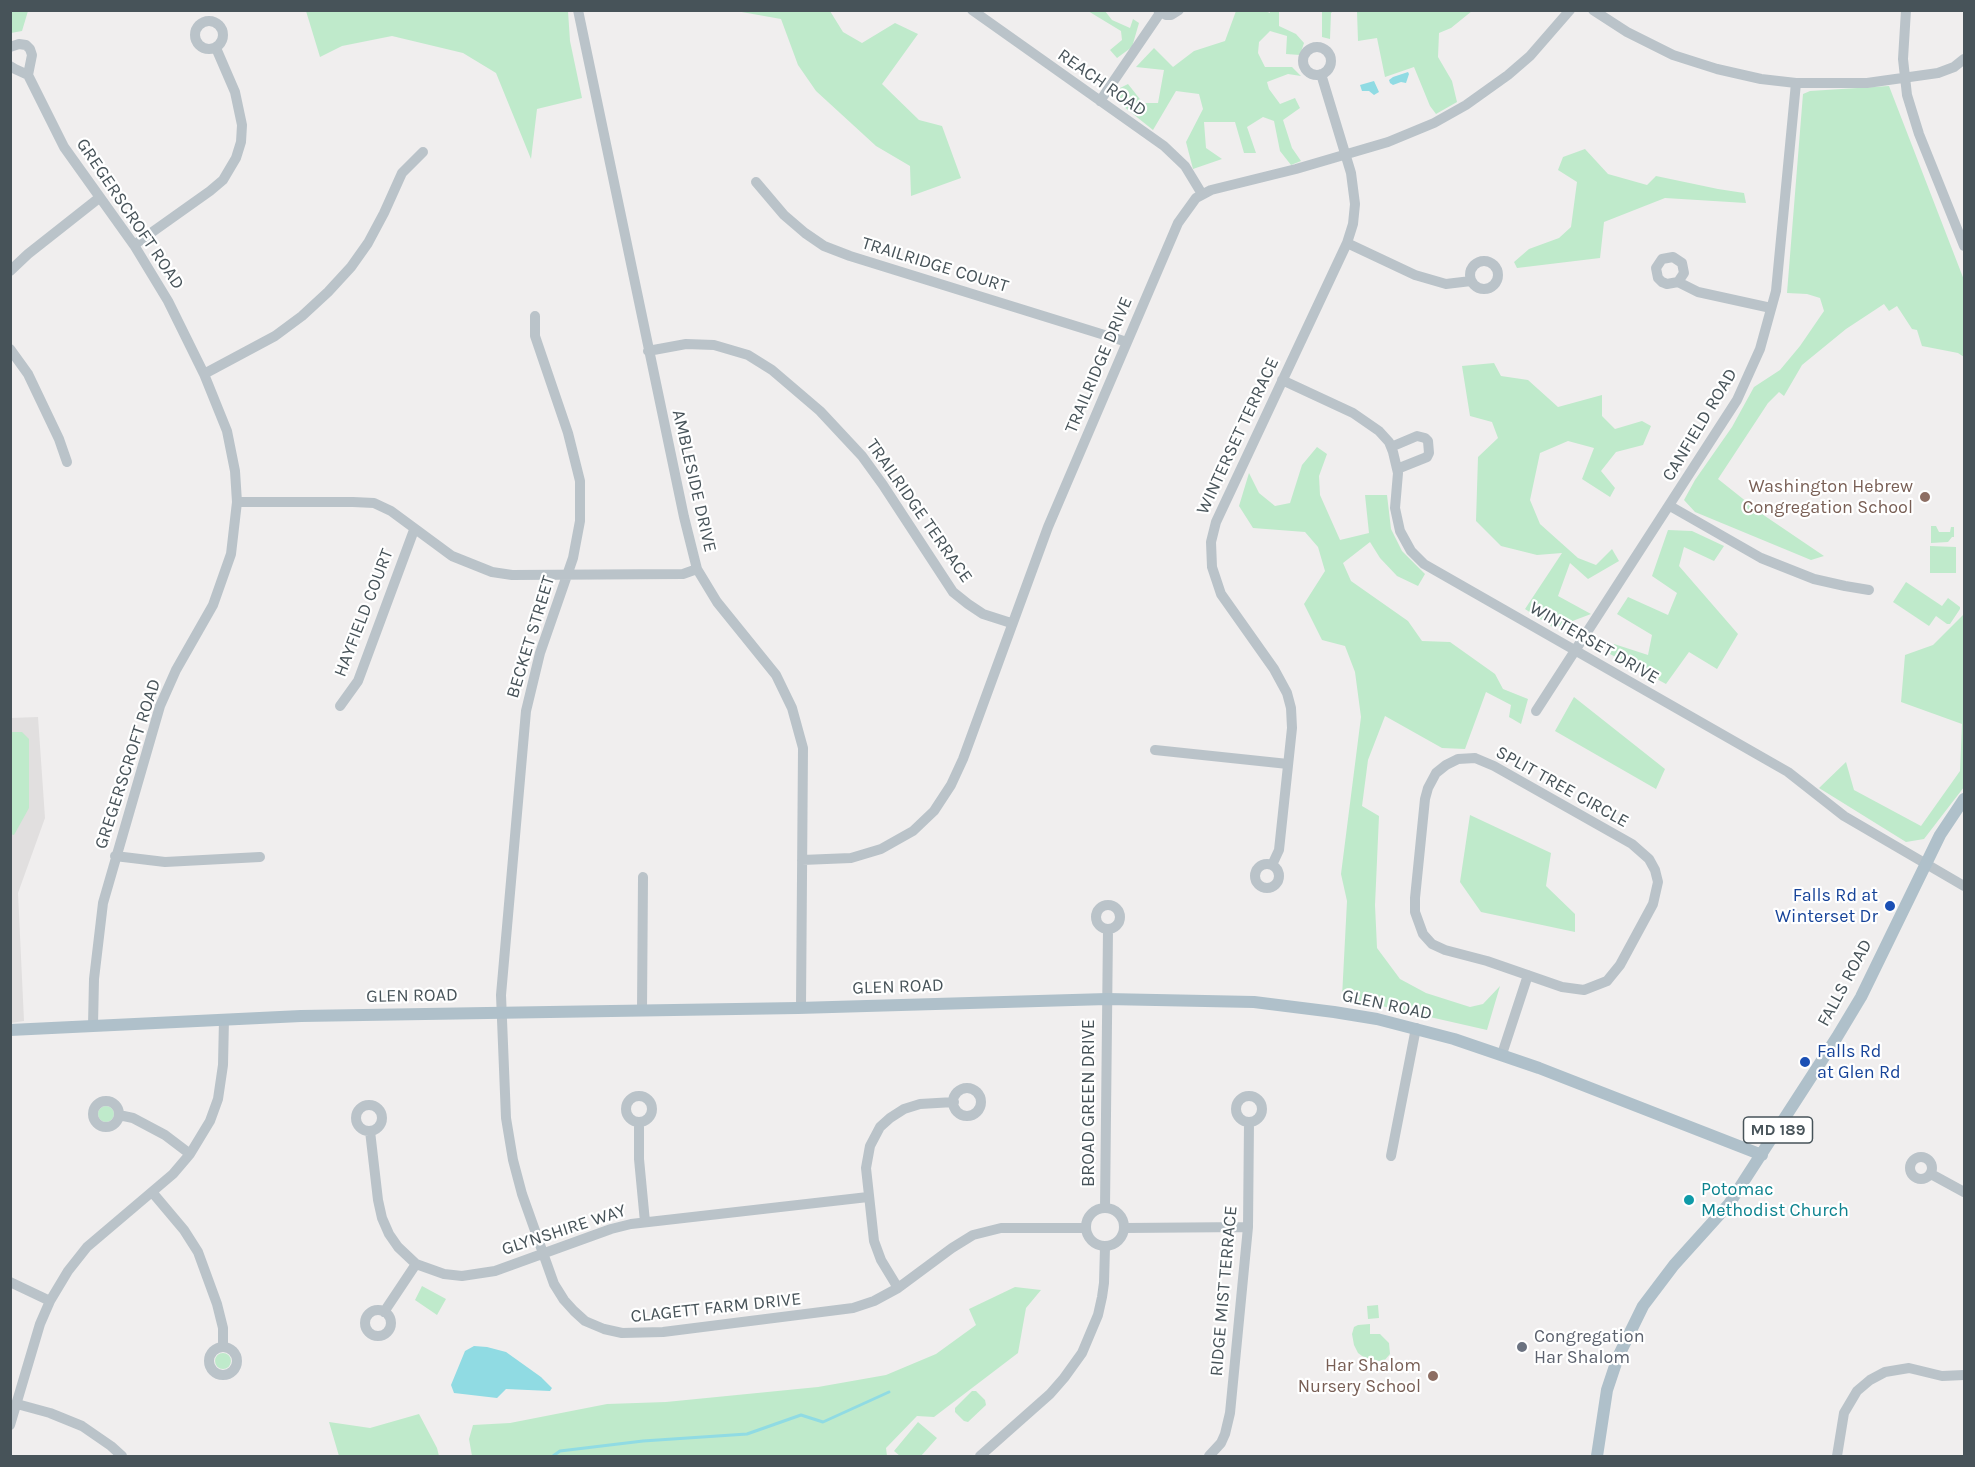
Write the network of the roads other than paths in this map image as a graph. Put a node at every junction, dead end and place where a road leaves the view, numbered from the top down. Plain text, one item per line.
1 (578, 10) edge
2 (972, 10) edge
3 (1179, 10) edge
4 (1570, 10) edge
5 (1593, 10) edge
6 (1906, 10) edge
7 (1159, 12) edge
8 (10, 47) edge
9 (216, 48) dead end
10 (1965, 59) edge
11 (10, 66) edge
12 (1321, 74) dead end
13 (28, 75) junction
14 (1905, 77) junction
15 (1796, 83) junction
16 (1100, 101) junction
17 (423, 152) dead end
18 (1345, 155) junction
19 (756, 182) dead end
20 (1202, 194) junction
21 (99, 198) junction
22 (1347, 243) junction
23 (134, 245) junction
24 (1965, 246) edge
25 (10, 271) edge
26 (1471, 281) dead end
27 (1678, 282) dead end
28 (1771, 308) junction
29 (535, 316) dead end
30 (1127, 342) junction
31 (10, 349) edge
32 (648, 351) junction
33 (204, 374) junction
34 (1282, 380) junction
35 (1391, 447) junction
36 (67, 462) dead end
37 (1397, 469) junction
38 (237, 502) junction
39 (1670, 506) junction
40 (414, 530) junction
41 (697, 569) junction
42 (567, 575) junction
43 (1869, 590) dead end
44 (1011, 623) junction
45 (1574, 651) junction
46 (340, 706) dead end
47 (1536, 711) dead end
48 (1155, 750) dead end
49 (1288, 764) junction
50 (1965, 800) edge
51 (115, 856) junction
52 (260, 857) dead end
53 (802, 860) junction
54 (1925, 864) junction
55 (1272, 865) dead end
56 (643, 877) dead end
57 (1965, 886) edge
58 (1108, 929) dead end
59 (1528, 975) junction
60 (1107, 999) junction
61 (801, 1007) junction
62 (642, 1010) junction
63 (503, 1012) junction
64 (224, 1019) junction
65 (93, 1025) junction
66 (1416, 1028) junction
67 (10, 1030) edge
68 (1502, 1054) junction
69 (954, 1102) dead end
70 (119, 1115) dead end
71 (639, 1122) dead end
72 (1249, 1122) dead end
73 (370, 1131) dead end
74 (190, 1154) junction
75 (1762, 1155) junction
76 (1391, 1156) dead end
77 (1931, 1174) dead end
78 (152, 1192) junction
79 (1965, 1192) edge
80 (868, 1197) junction
81 (1105, 1208) junction
82 (645, 1222) junction
83 (1125, 1227) junction
84 (1248, 1227) junction
85 (1086, 1228) junction
86 (1105, 1246) junction
87 (542, 1253) junction
88 (416, 1264) junction
89 (10, 1282) edge
90 (898, 1288) junction
91 (50, 1300) junction
92 (384, 1312) dead end
93 (223, 1347) dead end
94 (1965, 1375) edge
95 (17, 1404) junction
96 (10, 1425) edge
97 (122, 1456) edge
98 (980, 1456) edge
99 (1209, 1456) edge
100 (1597, 1456) edge
101 (1837, 1456) edge

1 - 32 street, AMBLESIDE DRIVE
2 - 16 street, REACH ROAD
3 - 7 street
4 - 18 street
5 - 15 street
6 - 14 street
7 - 16 street
8 - 13 street, GREGERSCROFT ROAD
9 - 23 street
10 - 14 street
11 - 13 street
12 - 18 street, WINTERSET TERRACE
13 - 21 street, GREGERSCROFT ROAD
14 - 15 street
14 - 24 street
15 - 28 street, CANFIELD ROAD
16 - 20 street, REACH ROAD
17 - 33 street
18 - 20 street
18 - 22 street, WINTERSET TERRACE
19 - 30 street, TRAILRIDGE COURT
20 - 30 street, TRAILRIDGE DRIVE
21 - 23 street, GREGERSCROFT ROAD
21 - 25 street
22 - 26 street
22 - 34 street, WINTERSET TERRACE
23 - 33 street, GREGERSCROFT ROAD
27 - 28 street
28 - 39 street, CANFIELD ROAD
29 - 42 street, BECKET STREET
30 - 44 street, TRAILRIDGE DRIVE
31 - 36 street
32 - 41 street, AMBLESIDE DRIVE
32 - 44 street, TRAILRIDGE TERRACE
33 - 38 street, GREGERSCROFT ROAD
34 - 35 street, WINTERSET DRIVE
34 - 49 street, WINTERSET TERRACE
35 - 37 street, WINTERSET DRIVE
35 - 37 street
37 - 45 street, WINTERSET DRIVE
38 - 40 street
38 - 51 street, GREGERSCROFT ROAD
39 - 43 street
39 - 45 street, CANFIELD ROAD
40 - 42 street
40 - 46 street, HAYFIELD COURT
41 - 42 street
41 - 53 street, AMBLESIDE DRIVE
42 - 63 street, BECKET STREET
44 - 53 street, TRAILRIDGE DRIVE
45 - 47 street, CANFIELD ROAD
45 - 54 street, WINTERSET DRIVE
48 - 49 street
49 - 55 street, WINTERSET TERRACE
50 - 54 main road, FALLS ROAD / MD 189
51 - 52 street
51 - 65 street, GREGERSCROFT ROAD
53 - 61 street, AMBLESIDE DRIVE
54 - 57 street, WINTERSET DRIVE
54 - 75 main road, FALLS ROAD / MD 189
56 - 62 street
58 - 60 street, BROAD GREEN DRIVE
59 - 59 street, SPLIT TREE CIRCLE
59 - 68 street
60 - 61 main road, GLEN ROAD
60 - 66 main road, GLEN ROAD
60 - 81 street, BROAD GREEN DRIVE
61 - 62 main road, GLEN ROAD
62 - 63 main road, GLEN ROAD
63 - 64 main road, GLEN ROAD
63 - 87 street, CLAGETT FARM DRIVE
64 - 65 main road, GLEN ROAD
64 - 74 street
65 - 67 main road, GLEN ROAD
66 - 68 main road, GLEN ROAD
66 - 76 street
68 - 75 main road, GLEN ROAD
69 - 80 street
70 - 74 street
71 - 82 street
72 - 84 street, RIDGE MIST TERRACE
73 - 88 street, GLYNSHIRE WAY
74 - 78 street
75 - 100 main road, FALLS ROAD / MD 189
77 - 79 street
78 - 91 street
78 - 93 street
80 - 82 street, GLYNSHIRE WAY
80 - 90 street
81 - 83 street
81 - 85 street
82 - 87 street, GLYNSHIRE WAY
83 - 84 street
83 - 86 street
84 - 99 street, RIDGE MIST TERRACE
85 - 86 street
85 - 90 street, CLAGETT FARM DRIVE
86 - 98 street
87 - 88 street, GLYNSHIRE WAY
87 - 90 street, CLAGETT FARM DRIVE
88 - 92 street
89 - 91 street
91 - 95 street
94 - 101 street
95 - 96 street
95 - 97 street

